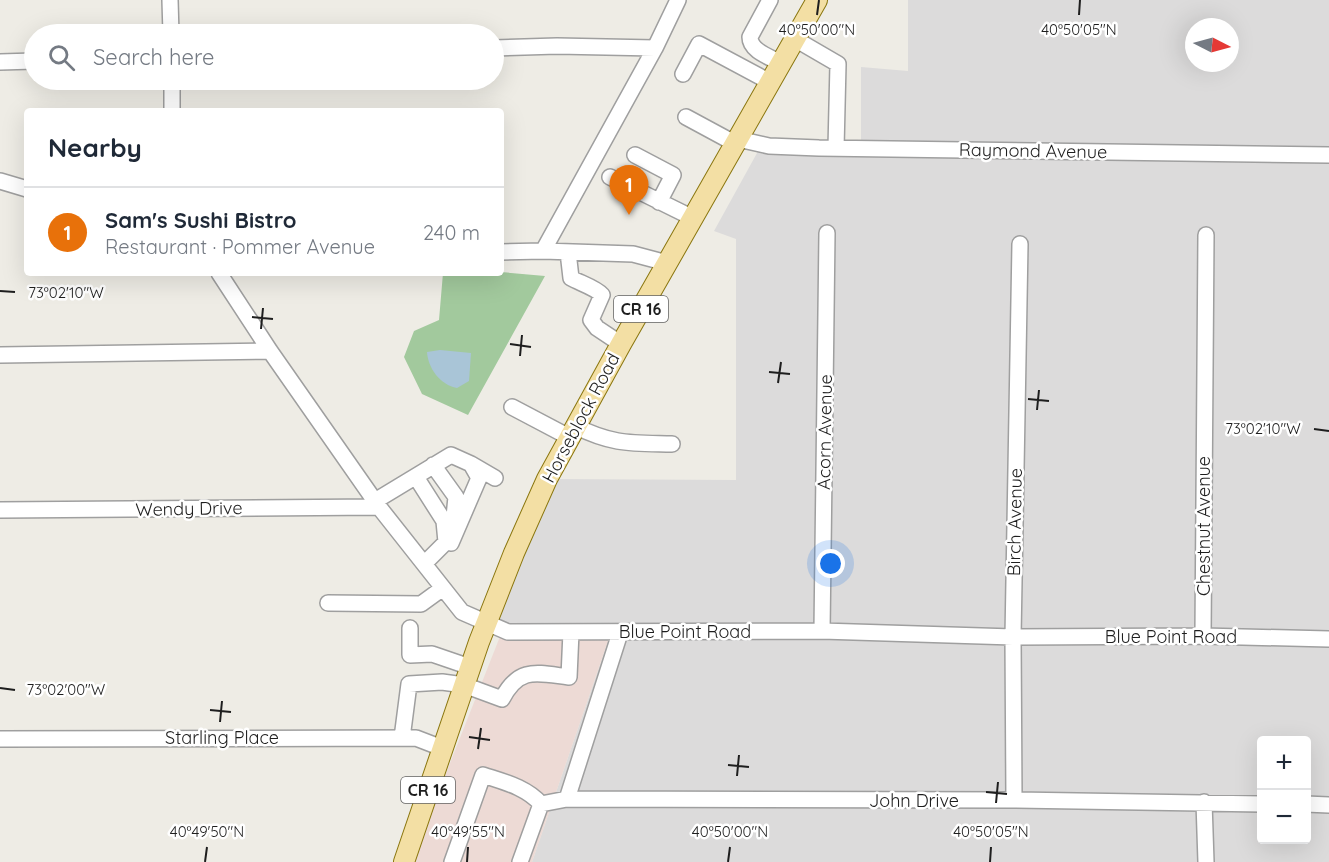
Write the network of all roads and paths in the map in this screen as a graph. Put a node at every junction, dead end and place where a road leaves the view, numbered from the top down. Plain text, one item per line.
1 (170, 0) edge
2 (678, 0) edge
3 (770, 0) edge
4 (817, 0) edge
5 (171, 24) edge
6 (795, 39) junction
7 (504, 48) edge
8 (655, 48) junction
9 (24, 61) edge
10 (0, 62) edge
11 (781, 63) junction
12 (683, 74) dead end
13 (770, 82) junction
14 (172, 90) edge
15 (172, 108) edge
16 (686, 117) dead end
17 (737, 142) junction
18 (836, 148) junction
19 (635, 155) dead end
20 (1329, 155) edge
21 (610, 177) dead end
22 (0, 181) edge
23 (24, 188) edge
24 (659, 202) junction
25 (693, 218) junction
26 (828, 232) dead end
27 (1206, 235) dead end
28 (1020, 244) dead end
29 (543, 251) junction
30 (504, 252) edge
31 (568, 252) junction
32 (667, 263) junction
33 (221, 276) edge
34 (621, 344) junction
35 (270, 351) junction
36 (0, 355) edge
37 (512, 407) dead end
38 (572, 432) junction
39 (672, 444) dead end
40 (471, 464) junction
41 (433, 465) junction
42 (416, 477) junction
43 (495, 478) dead end
44 (377, 504) junction
45 (0, 510) edge
46 (444, 521) junction
47 (446, 542) junction
48 (424, 564) junction
49 (443, 588) junction
50 (328, 603) dead end
51 (486, 623) junction
52 (410, 628) dead end
53 (571, 632) junction
54 (822, 632) junction
55 (620, 633) junction
56 (1203, 636) junction
57 (1013, 637) junction
58 (1329, 639) edge
59 (467, 676) junction
60 (402, 738) junction
61 (0, 739) edge
62 (442, 747) junction
63 (567, 799) junction
64 (1014, 800) junction
65 (1204, 802) junction
66 (541, 804) junction
67 (1257, 804) edge
68 (1311, 804) edge
69 (1329, 805) edge
70 (404, 862) edge
71 (452, 862) edge
72 (520, 862) edge
73 (1206, 862) edge

1 - 5 street
2 - 8 street
3 - 11 street
4 - 6 main road, Horseblock Road / CR 16
6 - 11 main road, Horseblock Road / CR 16
6 - 18 street
7 - 8 street
8 - 29 street
9 - 10 street
11 - 13 main road, Horseblock Road / CR 16
12 - 13 street
13 - 17 main road, Horseblock Road / CR 16
14 - 15 street
16 - 17 street, Raymond Avenue
17 - 18 street, Raymond Avenue
17 - 25 main road, Horseblock Road / CR 16
18 - 20 street, Raymond Avenue
19 - 24 street
21 - 24 street
22 - 23 street
24 - 25 street
25 - 32 main road, Horseblock Road / CR 16
26 - 54 street, Acorn Avenue
27 - 56 street, Chestnut Avenue
28 - 57 street, Birch Avenue
29 - 30 street
29 - 31 street
31 - 32 street
31 - 34 street
32 - 34 main road, Horseblock Road / CR 16
33 - 35 street, Blue Point Road
34 - 38 main road, Horseblock Road / CR 16
35 - 36 street
35 - 44 street, Blue Point Road
37 - 38 street
38 - 39 street
38 - 51 main road, Horseblock Road / CR 16
40 - 41 street
40 - 43 street
40 - 47 street
41 - 42 street
41 - 46 street
42 - 44 street
42 - 46 street
44 - 45 street, Wendy Drive
44 - 48 street, Blue Point Road
46 - 47 street
47 - 48 street
48 - 49 street, Blue Point Road
49 - 50 street
49 - 51 street, Blue Point Road
51 - 53 street, Blue Point Road
51 - 59 main road, Horseblock Road / CR 16
52 - 59 street
53 - 55 street, Blue Point Road
53 - 59 street
54 - 55 street, Blue Point Road
54 - 57 street, Blue Point Road
55 - 63 street
56 - 57 street, Blue Point Road
56 - 58 street, Blue Point Road
57 - 64 street, Birch Avenue
59 - 60 street
59 - 62 main road, Horseblock Road / CR 16
60 - 61 street, Starling Place
60 - 62 street, Starling Place
62 - 70 main road, Horseblock Road / CR 16
63 - 64 street, John Drive
63 - 66 street, John Drive
64 - 65 street, John Drive
65 - 67 street, John Drive
65 - 73 street
66 - 71 street
66 - 72 street
68 - 69 street

